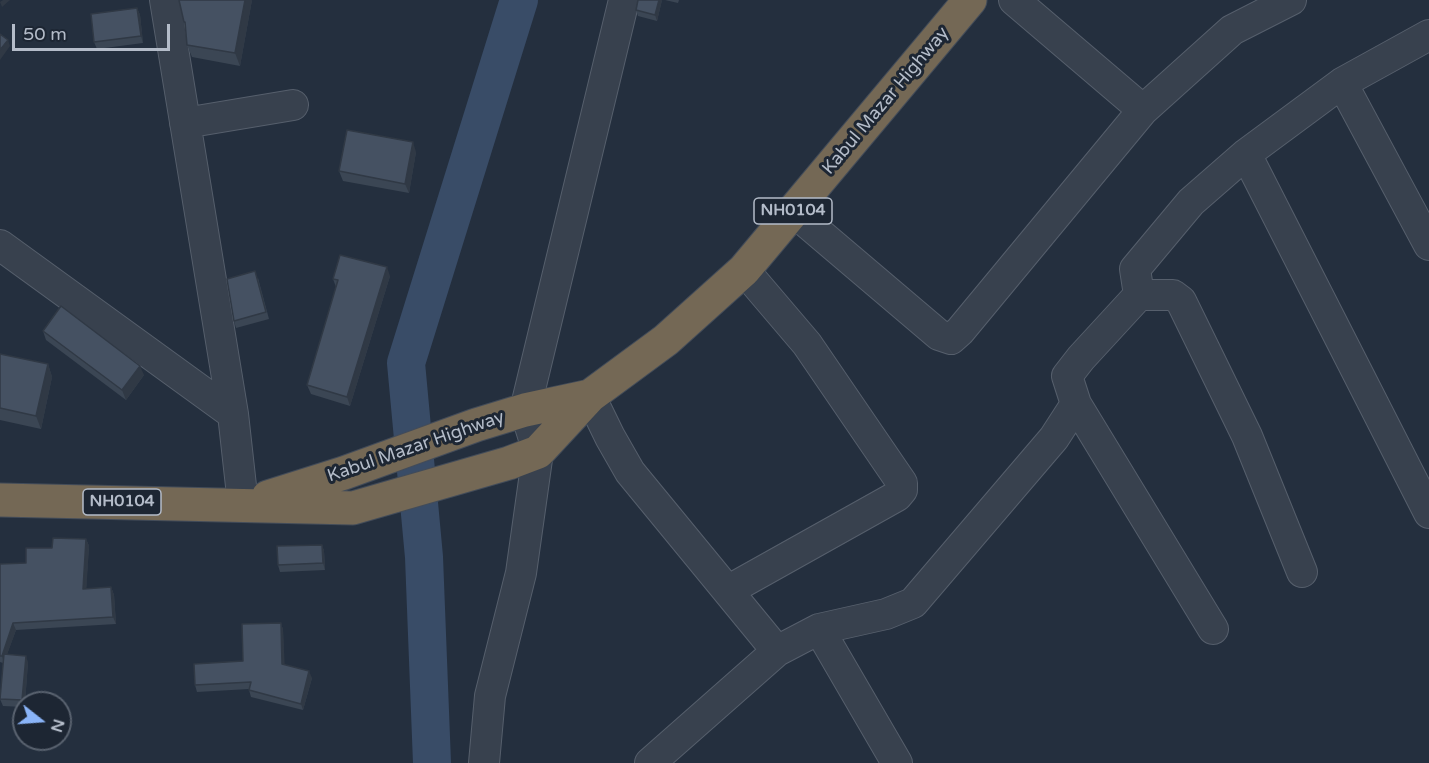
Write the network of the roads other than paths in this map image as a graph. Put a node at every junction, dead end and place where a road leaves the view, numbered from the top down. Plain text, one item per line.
1 (165, 0) edge
2 (624, 0) edge
3 (970, 0) edge
4 (1014, 0) edge
5 (1291, 0) edge
6 (1254, 8) edge
7 (1429, 35) edge
8 (1342, 83) junction
9 (293, 105) dead end
10 (1143, 110) junction
11 (185, 123) junction
12 (1246, 154) junction
13 (793, 211) junction
14 (0, 245) edge
15 (1429, 245) edge
16 (744, 270) junction
17 (1139, 295) junction
18 (590, 396) junction
19 (1076, 404) junction
20 (525, 410) junction
21 (233, 414) junction
22 (524, 458) junction
23 (0, 500) edge
24 (243, 504) junction
25 (1429, 513) edge
26 (1302, 572) dead end
27 (729, 590) junction
28 (1213, 628) dead end
29 (819, 629) junction
30 (777, 651) junction
31 (484, 763) edge
32 (650, 763) edge
33 (897, 763) edge

1 - 11 street
2 - 20 street
3 - 13 highway, Kabul Mazar Highway / NH0104
4 - 10 street
5 - 6 street
6 - 10 street
7 - 8 street
8 - 12 street
8 - 15 street
9 - 11 street
10 - 13 street
11 - 21 street
12 - 17 street
12 - 25 street
13 - 16 highway, Kabul Mazar Highway / NH0104
14 - 21 street
16 - 18 highway, Kabul Mazar Highway / NH0104
16 - 27 street
17 - 19 street
17 - 26 street
18 - 20 highway, Kabul Mazar Highway / NH0104
18 - 22 highway, Kabul Mazar Highway / NH0104
18 - 27 street
19 - 28 street
19 - 29 street
20 - 22 street
20 - 24 highway, Kabul Mazar Highway / NH0104
21 - 24 street
22 - 24 highway, Kabul Mazar Highway / NH0104
22 - 31 street
23 - 24 highway, Kabul Mazar Highway / NH0104
27 - 30 street
29 - 30 street
29 - 33 street
30 - 32 street

